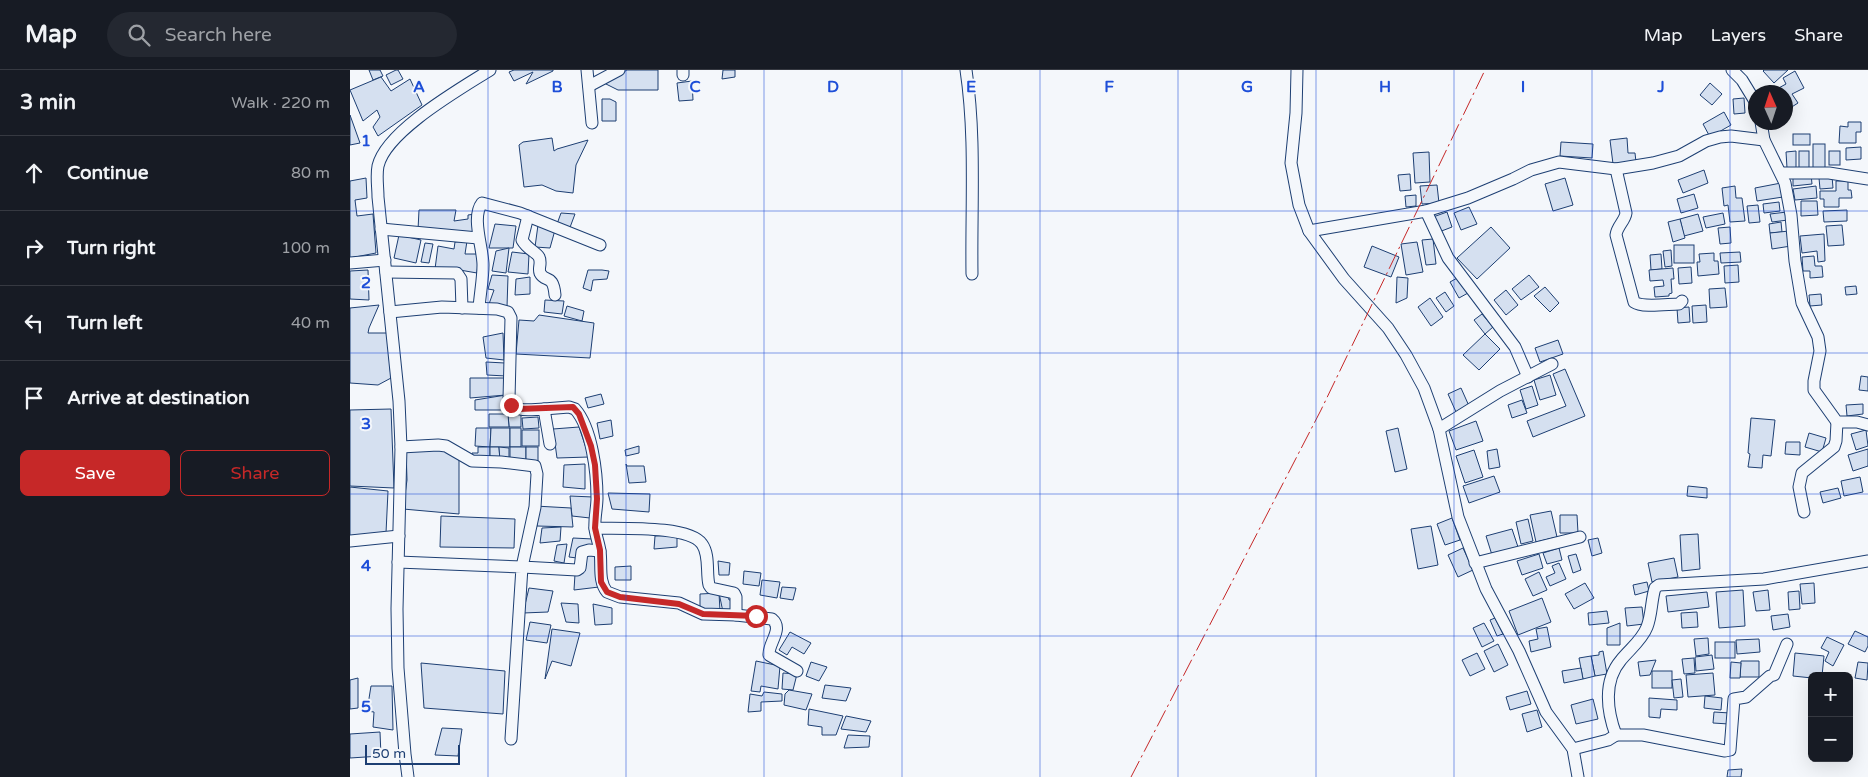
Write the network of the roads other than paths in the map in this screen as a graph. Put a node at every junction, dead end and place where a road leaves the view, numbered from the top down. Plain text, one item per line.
1 (490, 70) edge
2 (587, 70) edge
3 (619, 70) edge
4 (966, 70) edge
5 (1297, 70) edge
6 (1732, 70) edge
7 (589, 86) junction
8 (1748, 90) edge
9 (592, 123) dead end
10 (1762, 130) edge
11 (1764, 140) junction
12 (1616, 169) junction
13 (1782, 173) junction
14 (1868, 179) edge
15 (1426, 211) junction
16 (528, 216) junction
17 (381, 228) junction
18 (1309, 230) junction
19 (478, 238) junction
20 (600, 245) dead end
21 (384, 260) junction
22 (350, 263) edge
23 (386, 272) junction
24 (972, 274) dead end
25 (555, 295) dead end
26 (1682, 300) dead end
27 (462, 308) junction
28 (479, 308) junction
29 (390, 312) junction
30 (1552, 364) dead end
31 (1528, 377) junction
32 (544, 409) junction
33 (1837, 422) junction
34 (1868, 425) edge
35 (1439, 429) junction
36 (550, 444) dead end
37 (401, 447) junction
38 (1804, 512) dead end
39 (595, 528) junction
40 (399, 536) junction
41 (1580, 537) dead end
42 (350, 541) edge
43 (600, 550) junction
44 (1868, 561) edge
45 (398, 562) junction
46 (1476, 563) junction
47 (522, 567) junction
48 (736, 614) junction
49 (1787, 644) dead end
50 (797, 670) dead end
51 (1616, 734) junction
52 (511, 739) dead end
53 (1573, 749) junction
54 (408, 777) edge
55 (1578, 777) edge

1 - 17 street
2 - 7 street
3 - 7 street
4 - 24 street
5 - 18 street
6 - 8 street
7 - 9 street
10 - 11 street
11 - 12 street
11 - 13 street
12 - 15 street
12 - 26 street
13 - 14 street
13 - 33 street
15 - 18 street
15 - 31 street
16 - 19 street
16 - 20 street
16 - 25 street
17 - 19 street
17 - 21 street
18 - 35 street
19 - 28 street
21 - 22 street
21 - 23 street
23 - 27 street
23 - 29 street
27 - 28 street
27 - 29 street
28 - 32 street
29 - 37 street
30 - 31 street
31 - 35 street
32 - 36 street
32 - 39 street
33 - 34 street
33 - 38 street
35 - 46 street
37 - 40 street
37 - 47 street
39 - 43 street
39 - 48 street
40 - 42 street
40 - 45 street
41 - 46 street
43 - 47 street
43 - 48 street
44 - 51 street
45 - 47 street
45 - 54 street
46 - 53 street
47 - 52 street
48 - 50 street
49 - 51 street
51 - 53 street
53 - 55 street

